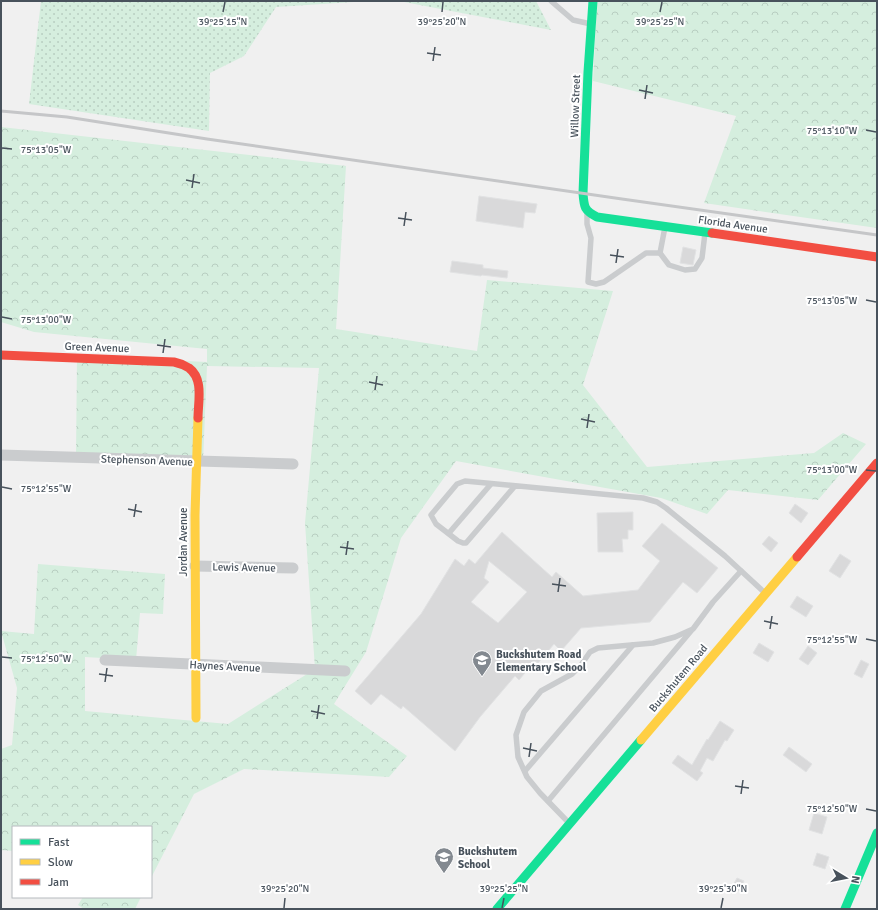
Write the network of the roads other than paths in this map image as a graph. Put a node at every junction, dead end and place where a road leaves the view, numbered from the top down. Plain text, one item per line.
1 (551, 1) edge
2 (593, 1) edge
3 (591, 24) junction
4 (587, 212) junction
5 (665, 226) junction
6 (705, 232) junction
7 (660, 253) junction
8 (877, 257) edge
9 (1, 355) edge
10 (191, 369) joint
11 (1, 455) edge
12 (197, 462) junction
13 (877, 462) edge
14 (293, 464) dead end
15 (491, 484) junction
16 (515, 486) junction
17 (449, 533) junction
18 (195, 566) junction
19 (294, 568) dead end
20 (741, 571) junction
21 (765, 594) junction
22 (693, 630) junction
23 (633, 645) junction
24 (105, 660) dead end
25 (196, 664) junction
26 (345, 671) dead end
27 (196, 718) dead end
28 (525, 771) junction
29 (548, 801) junction
30 (570, 823) junction
31 (877, 832) edge
32 (497, 909) edge
33 (844, 909) edge

1 - 3 lane
2 - 3 main road, Willow Street
3 - 4 main road, Willow Street
4 - 5 main road, Florida Avenue
4 - 7 lane
5 - 6 main road, Florida Avenue
5 - 7 lane
6 - 7 lane
6 - 8 main road, Florida Avenue
9 - 10 main road, Green Avenue
10 - 12 main road, Jordan Avenue
11 - 12 street, Stephenson Avenue
12 - 14 street, Stephenson Avenue
12 - 18 main road, Jordan Avenue
13 - 21 main road, Buckshutem Road
15 - 16 lane
15 - 17 lane
15 - 17 lane
16 - 17 lane
16 - 20 lane
18 - 19 street, Lewis Avenue
18 - 25 main road, Jordan Avenue
20 - 21 lane
20 - 22 lane
21 - 30 main road, Buckshutem Road
22 - 23 lane
22 - 29 lane
23 - 28 lane
23 - 28 lane
24 - 25 street, Haynes Avenue
25 - 26 street, Haynes Avenue
25 - 27 main road, Jordan Avenue
28 - 29 lane
29 - 30 lane
30 - 32 main road, Buckshutem Road
31 - 33 main road

